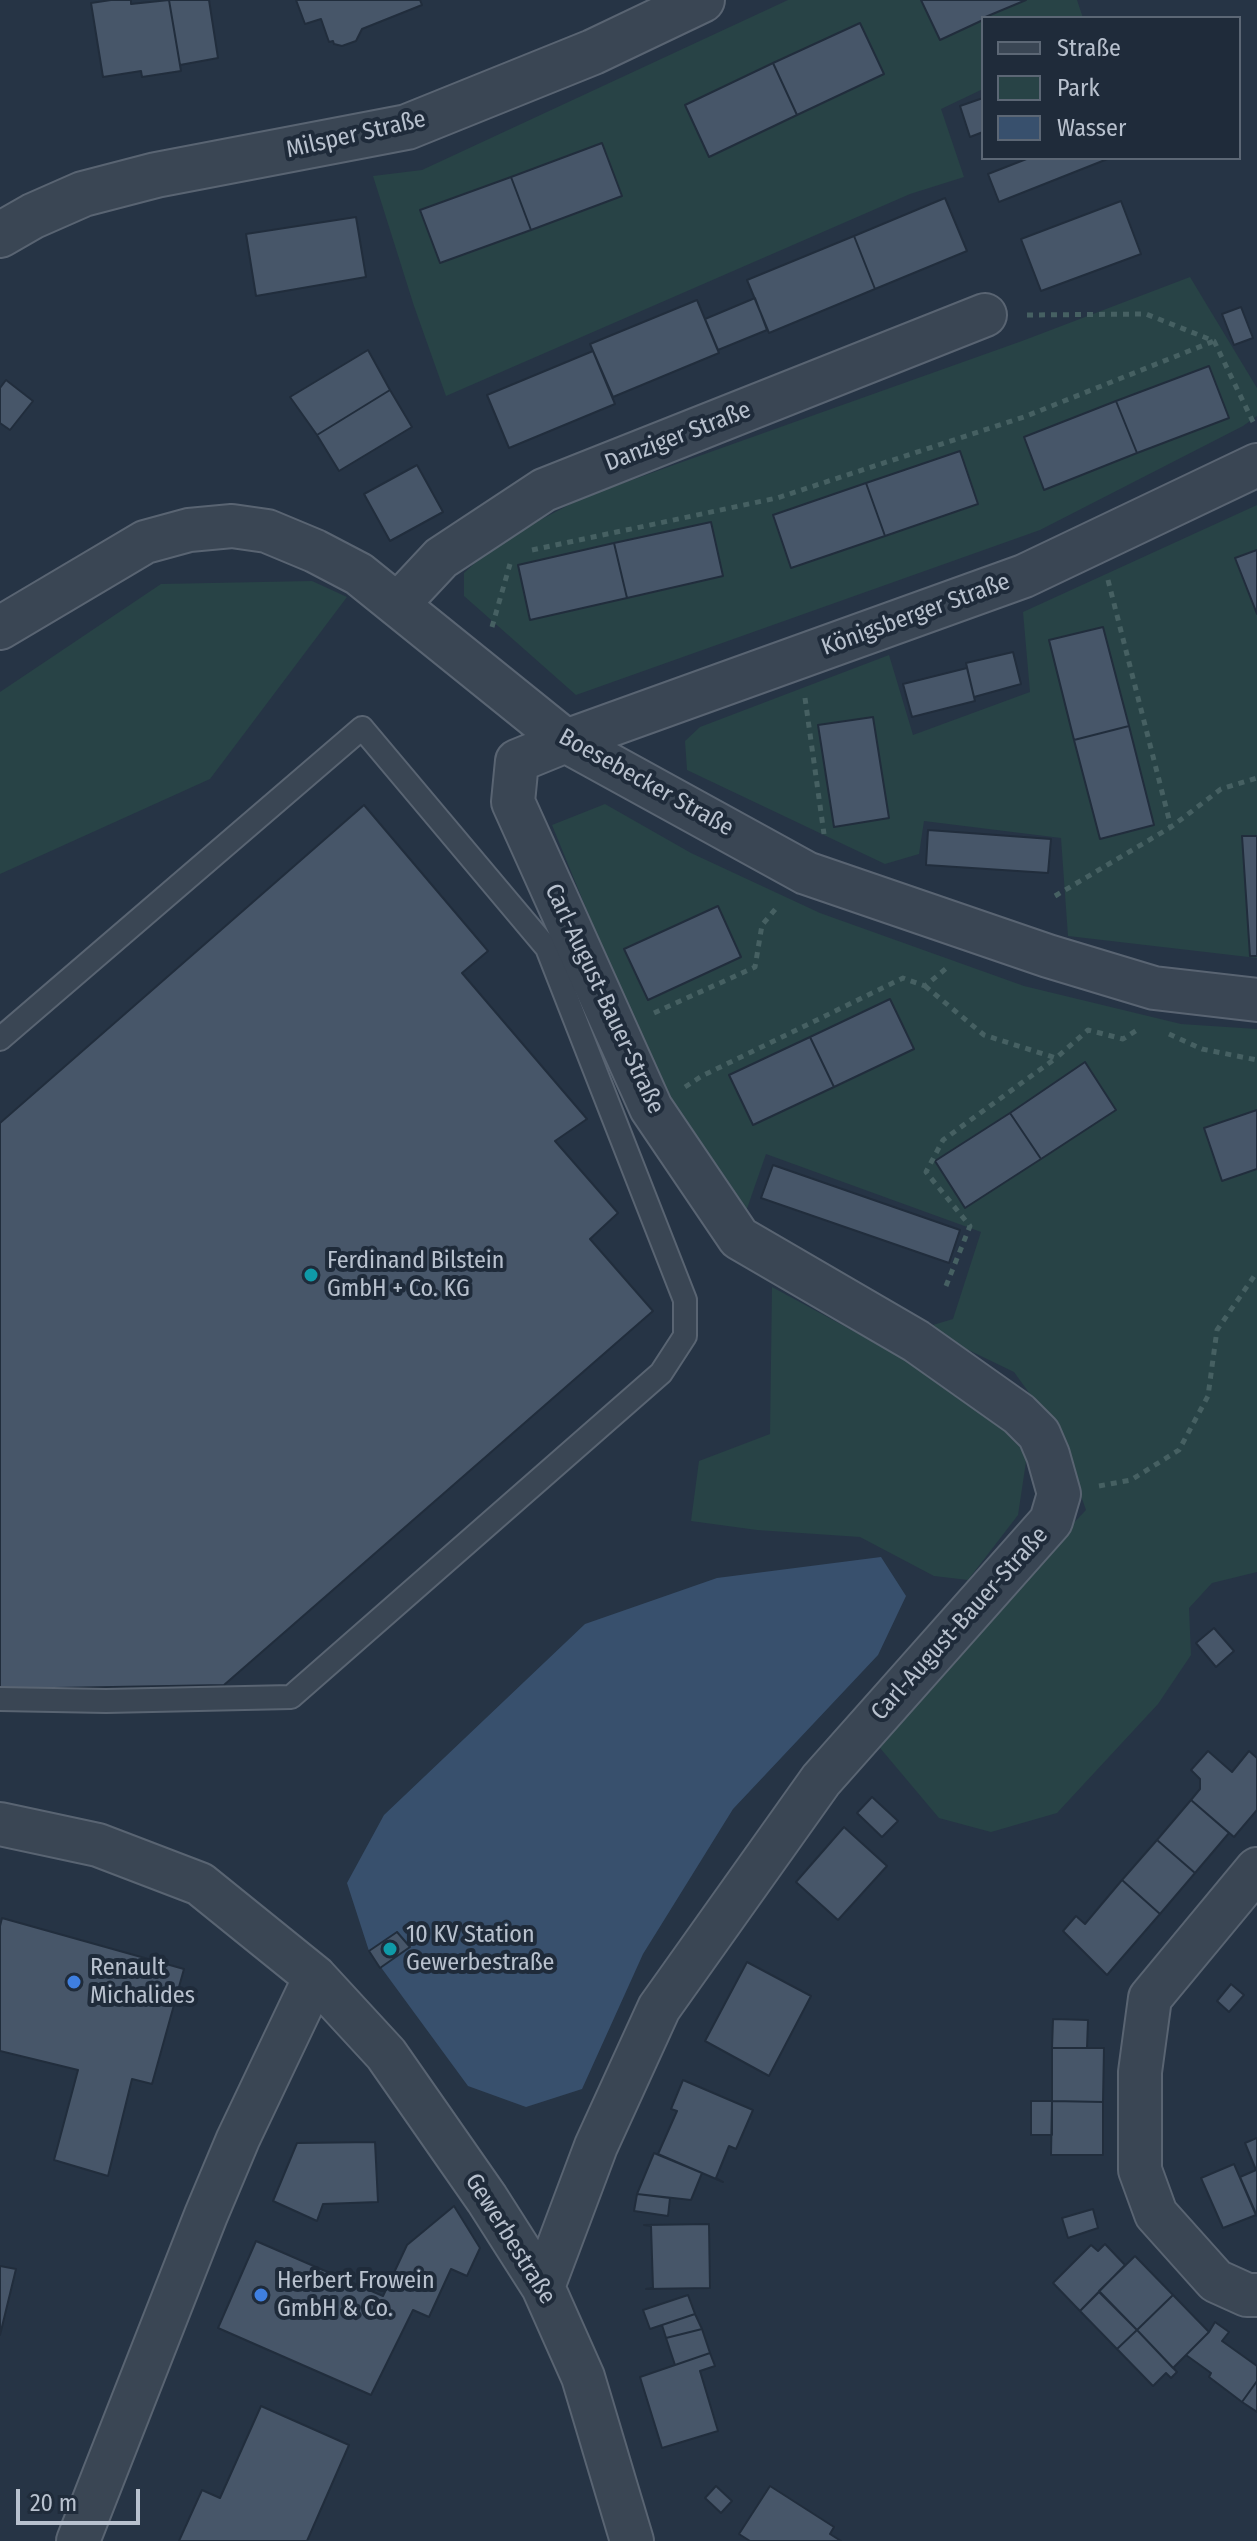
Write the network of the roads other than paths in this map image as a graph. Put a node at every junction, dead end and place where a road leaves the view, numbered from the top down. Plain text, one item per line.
1 (702, 0) edge
2 (0, 235) edge
3 (985, 315) road end
4 (1257, 465) edge
5 (398, 604) junction
6 (0, 628) edge
7 (566, 741) junction
8 (547, 875) junction
9 (511, 906) junction
10 (1257, 1000) edge
11 (0, 1039) edge
12 (0, 1699) edge
13 (0, 1824) edge
14 (1257, 1869) edge
15 (315, 1977) junction
16 (543, 2287) junction
17 (1257, 2295) edge
18 (78, 2541) edge
19 (632, 2541) edge

1 - 2 street, Milsper Straße
3 - 5 street, Danziger Straße
4 - 7 street, Königsberger Straße
5 - 6 street, Boesebecker Straße
5 - 7 street, Boesebecker Straße
7 - 8 street, Carl-August-Bauer-Straße
7 - 10 street, Boesebecker Straße
8 - 9 lane
8 - 16 street, Carl-August-Bauer-Straße
9 - 11 lane
9 - 12 lane
13 - 15 street, Gewerbestraße
14 - 17 street
15 - 16 street, Gewerbestraße
15 - 18 street
16 - 19 street, Gewerbestraße

